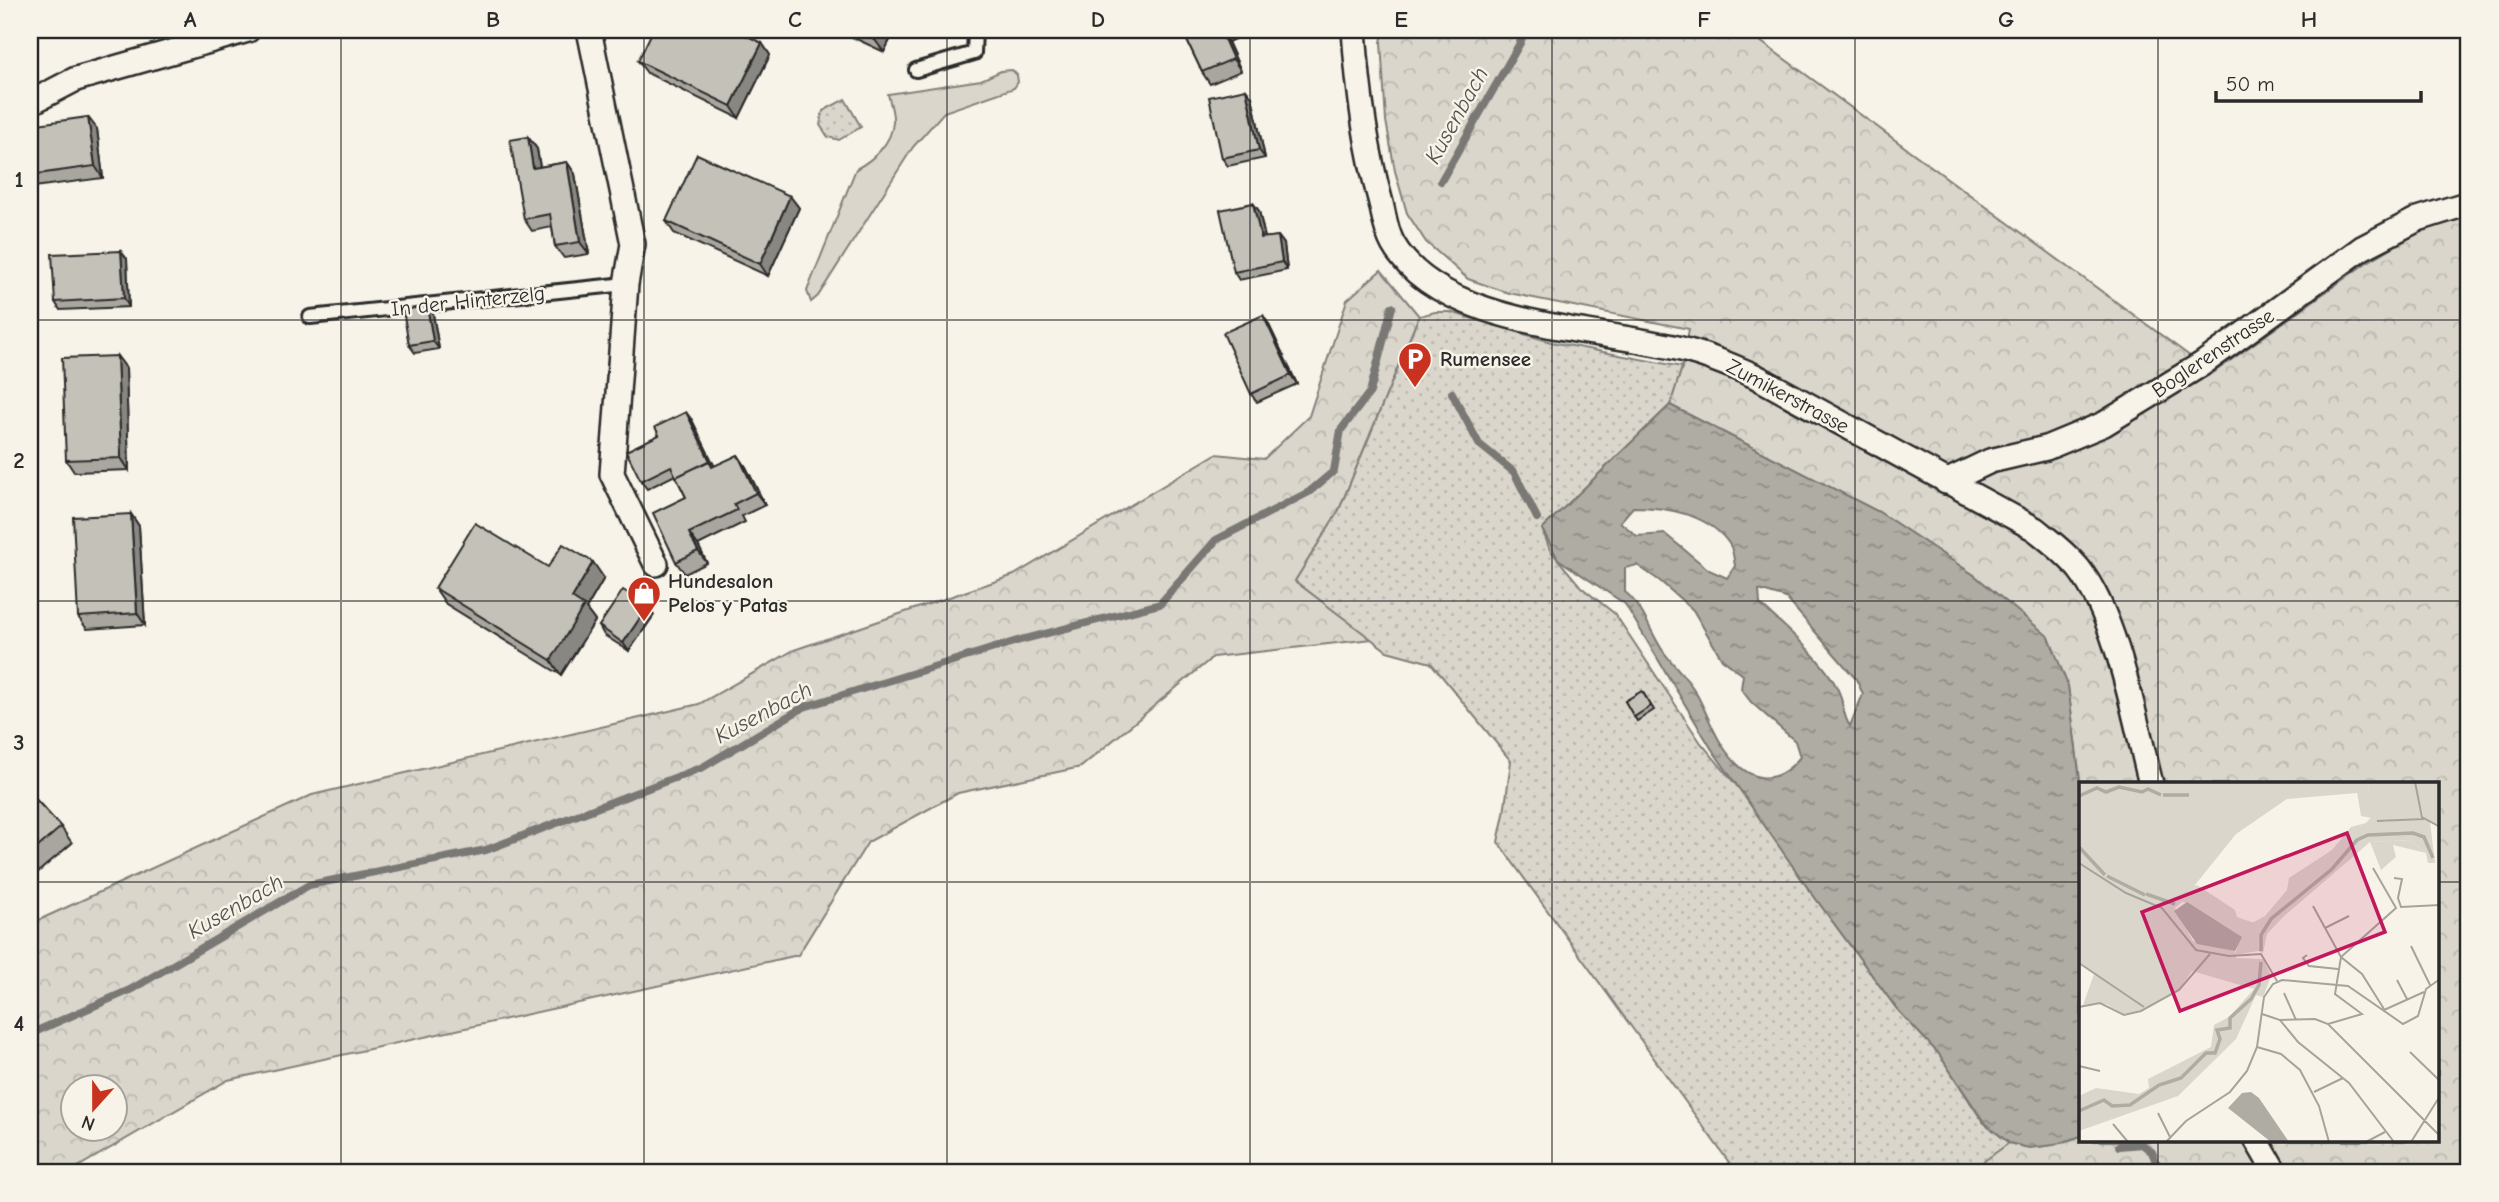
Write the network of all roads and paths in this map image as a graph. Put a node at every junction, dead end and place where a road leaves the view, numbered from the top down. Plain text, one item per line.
1 (248, 30) edge
2 (589, 30) edge
3 (975, 30) edge
4 (1355, 31) edge
5 (916, 70) dead end
6 (30, 103) edge
7 (2469, 203) edge
8 (626, 284) junction
9 (310, 317) dead end
10 (1946, 482) junction
11 (656, 564) dead end
12 (2150, 782) edge
13 (2258, 1142) edge
14 (2275, 1172) edge

1 - 6 street
2 - 8 street
3 - 5 lane
4 - 10 street, Zumikerstrasse
7 - 10 street, Boglerenstrasse
8 - 9 lane, In der Hinterzelg
8 - 11 street
10 - 12 street, Zumikerstrasse
13 - 14 street

